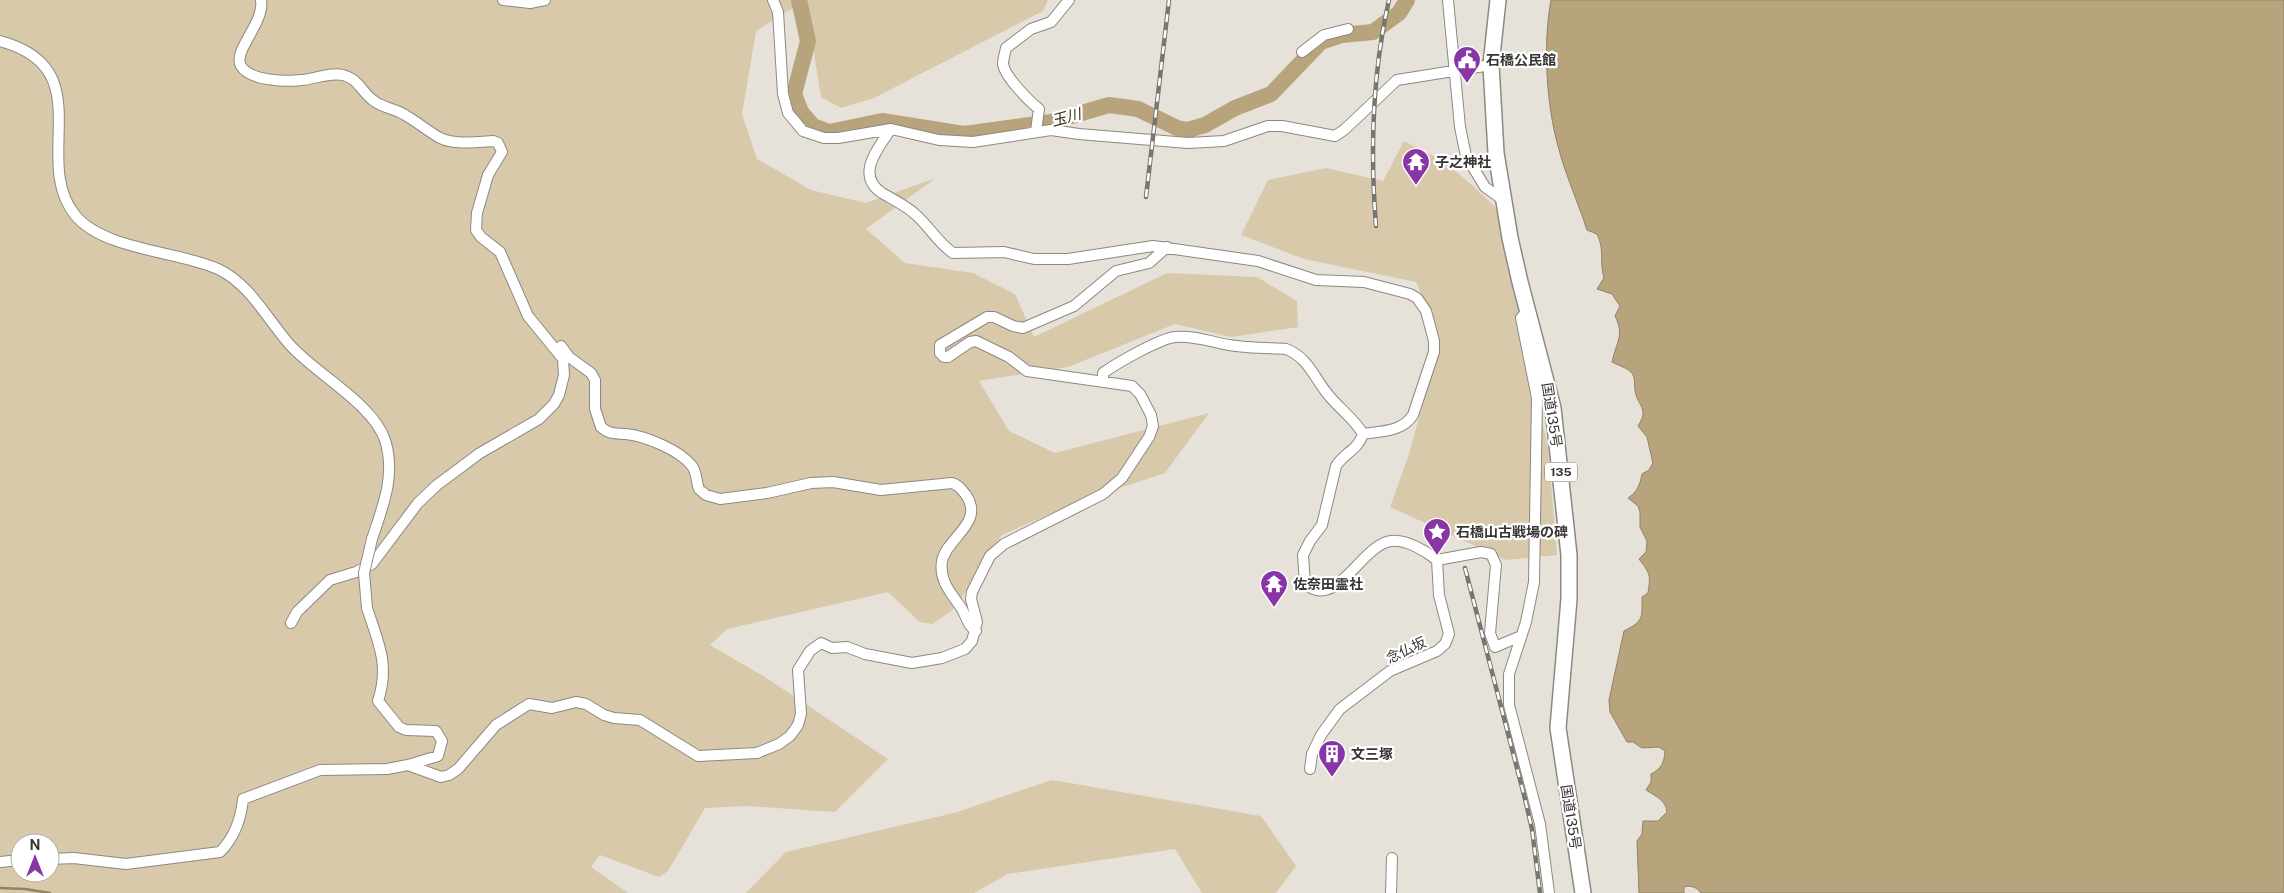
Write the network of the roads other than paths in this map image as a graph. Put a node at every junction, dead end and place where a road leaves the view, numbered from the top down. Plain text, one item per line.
1 (261, 0) edge
2 (503, 0) edge
3 (545, 0) edge
4 (773, 0) edge
5 (1069, 0) edge
6 (1448, 0) edge
7 (1498, 0) edge
8 (1348, 29) dead end
9 (0, 41) edge
10 (1302, 52) dead end
11 (1491, 61) junction
12 (1454, 72) junction
13 (891, 129) junction
14 (1036, 131) junction
15 (1503, 200) junction
16 (1166, 248) junction
17 (1527, 311) junction
18 (552, 344) junction
19 (1103, 380) junction
20 (1363, 434) junction
21 (1437, 560) junction
22 (291, 623) dead end
23 (976, 631) junction
24 (1521, 636) junction
25 (408, 765) junction
26 (1310, 769) dead end
27 (1392, 858) dead end
28 (60, 859) edge
29 (1391, 893) edge
30 (1549, 893) edge
31 (1583, 893) edge

1 - 18 street
2 - 3 street
4 - 13 street
5 - 14 street
6 - 12 street
7 - 11 highway, 国道135号 / 135
8 - 10 street
9 - 25 street, bridge
11 - 12 street
11 - 15 highway, 国道135号 / 135
12 - 14 street
12 - 15 street
13 - 14 street
13 - 16 street
15 - 17 highway, 国道135号 / 135
16 - 19 street
16 - 20 street
17 - 24 street
17 - 31 highway, 国道135号 / 135
18 - 22 street
18 - 23 street
19 - 20 street
19 - 23 street
20 - 21 street
21 - 24 street
21 - 26 street, 念仏坂
23 - 25 street
24 - 30 street
25 - 28 street
27 - 29 street

